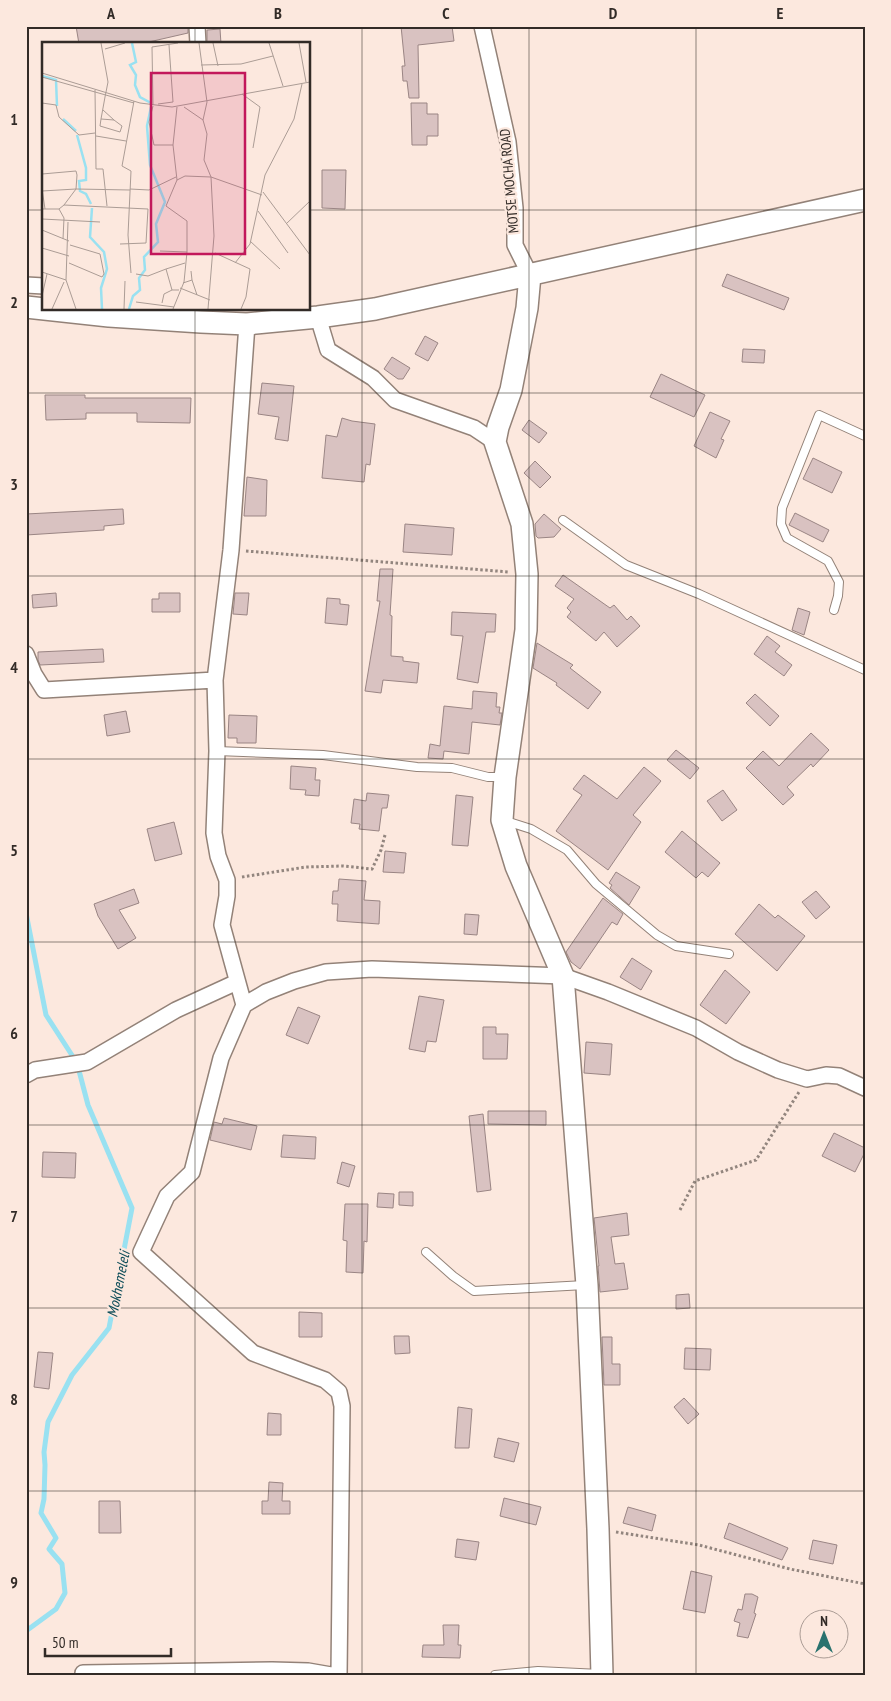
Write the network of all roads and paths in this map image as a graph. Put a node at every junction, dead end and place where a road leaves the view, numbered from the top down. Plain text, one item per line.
1 (197, 26) edge
2 (482, 26) edge
3 (198, 42) edge
4 (863, 203) edge
5 (530, 275) junction
6 (26, 285) edge
7 (42, 286) edge
8 (26, 307) edge
9 (42, 309) edge
10 (54, 310) edge
11 (318, 317) junction
12 (247, 324) junction
13 (865, 436) edge
14 (495, 442) junction
15 (563, 520) dead end
16 (231, 550) junction
17 (527, 574) junction
18 (834, 610) dead end
19 (26, 654) edge
20 (865, 670) edge
21 (215, 680) junction
22 (217, 751) junction
23 (505, 777) junction
24 (502, 820) junction
25 (385, 835) dead end
26 (226, 880) junction
27 (730, 954) dead end
28 (563, 976) junction
29 (238, 982) junction
30 (244, 1005) junction
31 (26, 1075) edge
32 (807, 1079) junction
33 (865, 1088) edge
34 (680, 1210) dead end
35 (426, 1252) dead end
36 (587, 1285) junction
37 (598, 1529) junction
38 (865, 1584) edge
39 (83, 1673) dead end
40 (602, 1674) edge
41 (331, 1675) edge
42 (339, 1675) edge
43 (495, 1675) edge

1 - 3 street
2 - 5 street, MOTSE MOCHA ROAD
4 - 5 street
5 - 11 street
5 - 14 street
6 - 7 street
8 - 9 street
10 - 12 street
11 - 12 street
11 - 14 street
12 - 16 street
13 - 18 lane
14 - 17 street
15 - 20 lane
16 - 17 path
16 - 21 street
17 - 23 street
19 - 21 street
21 - 22 street
22 - 23 lane
22 - 26 street
23 - 24 street
24 - 27 lane
24 - 28 street
25 - 26 path
26 - 29 street
28 - 30 street
28 - 32 street
28 - 36 street
29 - 30 street
29 - 31 street
30 - 42 street
32 - 33 street
32 - 34 path
35 - 36 lane
36 - 37 street
37 - 38 path
37 - 40 street
39 - 41 street
40 - 43 lane

